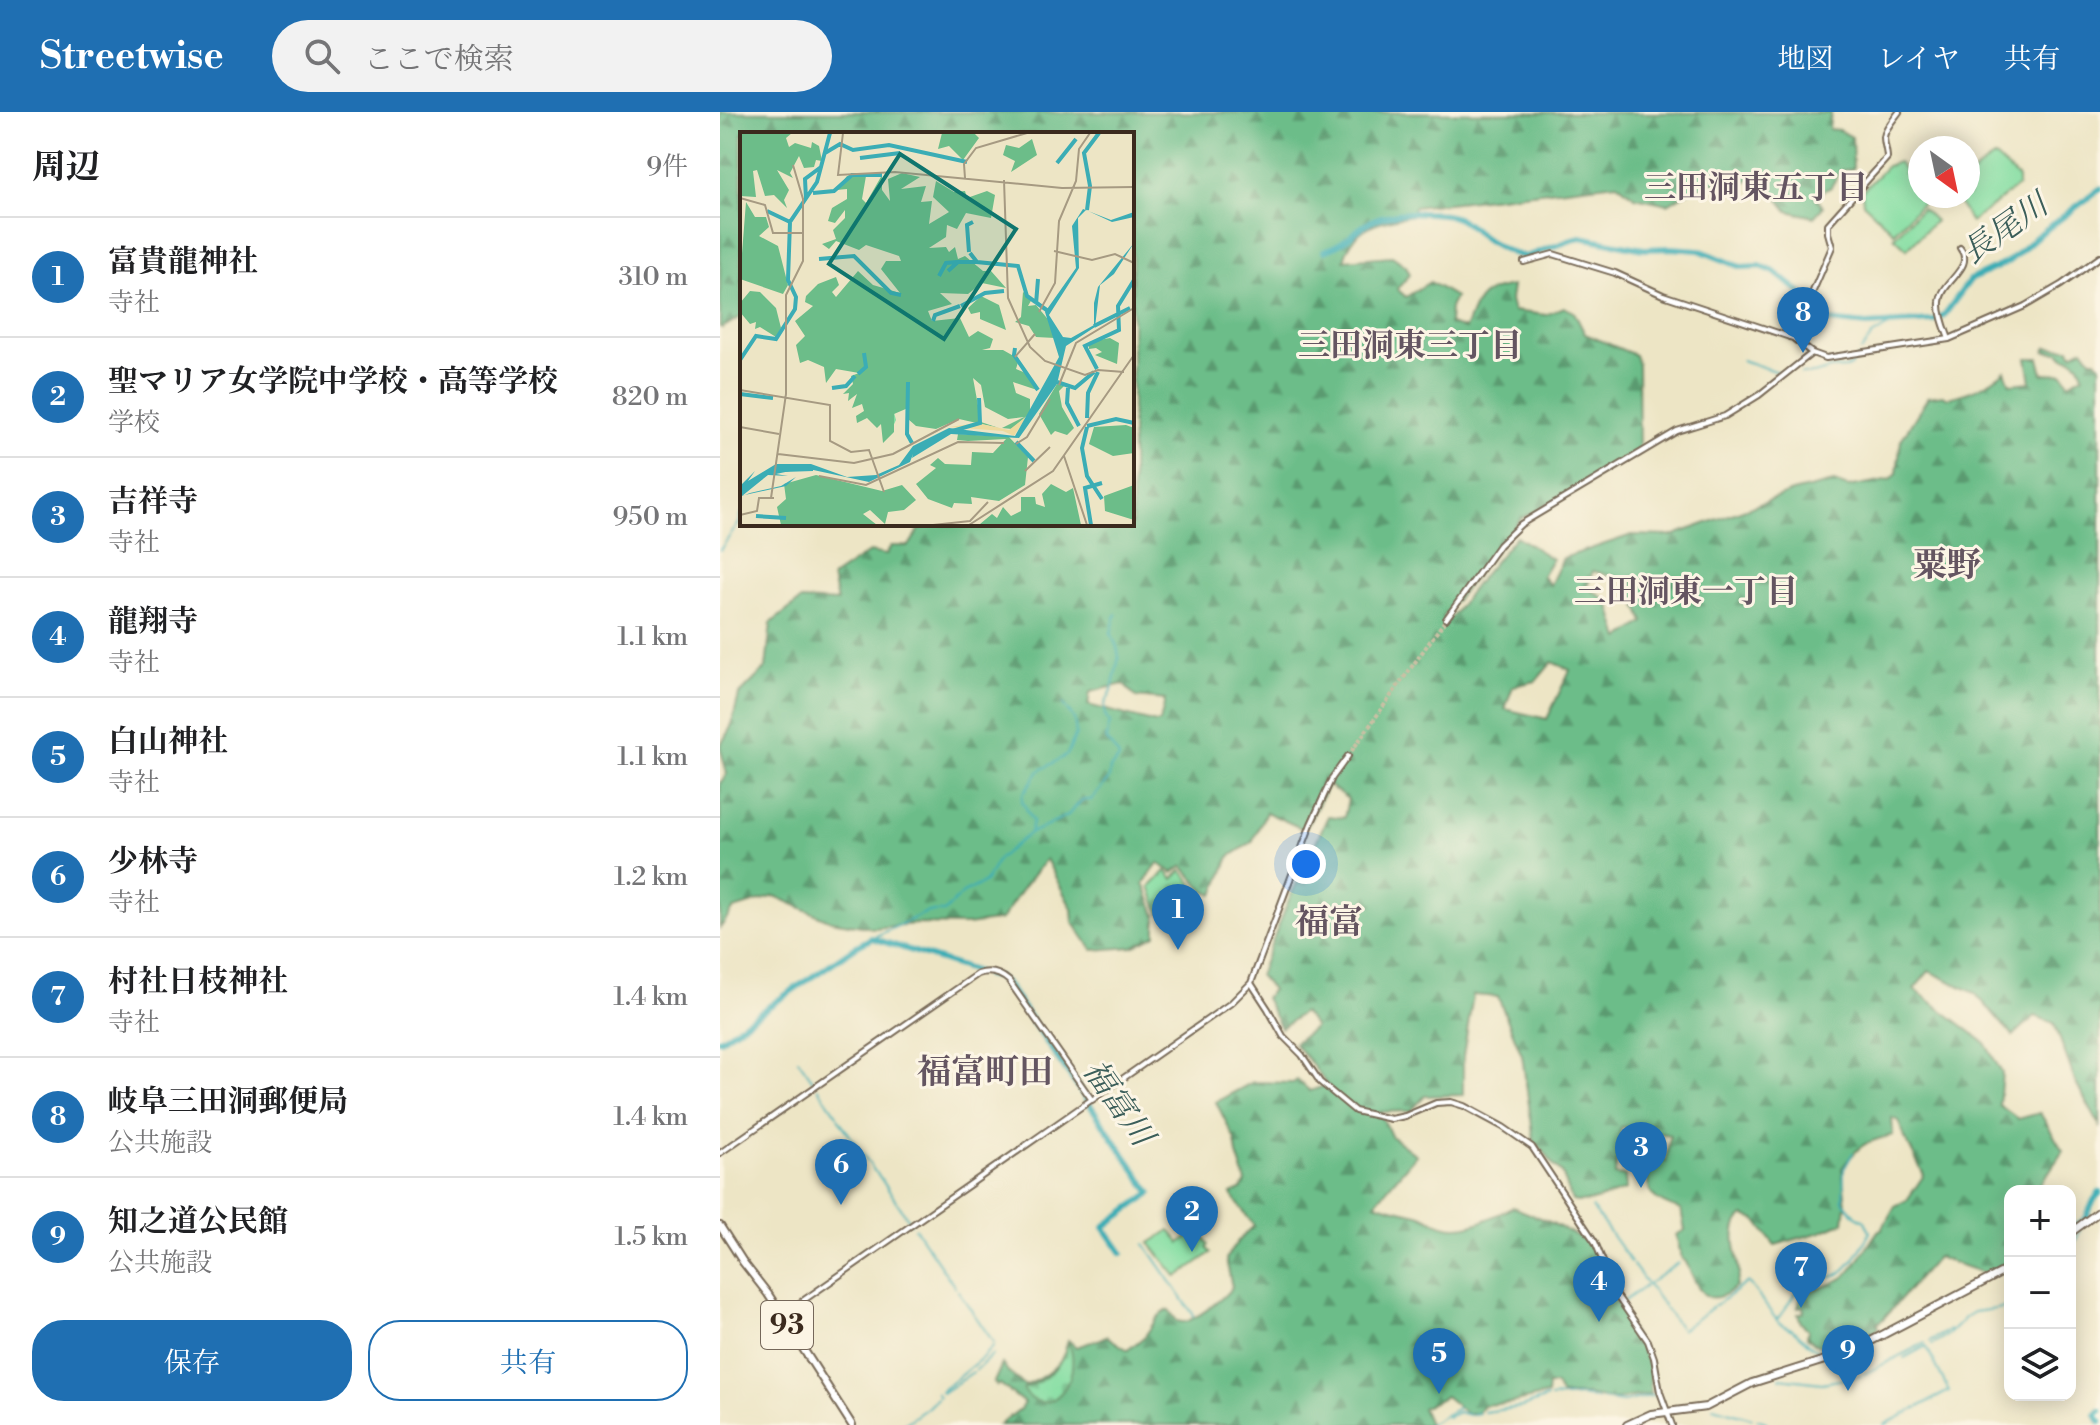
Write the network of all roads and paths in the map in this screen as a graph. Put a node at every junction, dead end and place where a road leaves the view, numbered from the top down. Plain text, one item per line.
1 (1899, 112) edge
2 (1960, 248) dead end
3 (2100, 257) edge
4 (1524, 262) dead end
5 (1789, 337) junction
6 (1949, 339) junction
7 (1812, 353) junction
8 (1446, 619) tunnel mouth
9 (1348, 756) tunnel mouth
10 (1251, 983) junction
11 (1089, 1102) junction
12 (720, 1153) edge
13 (2100, 1211) edge
14 (720, 1226) edge
15 (2076, 1229) edge
16 (2004, 1271) edge
17 (781, 1316) junction
18 (1667, 1412) junction
19 (852, 1425) edge
20 (1627, 1425) edge
21 (1672, 1425) edge

1 - 5 street
2 - 6 street
3 - 6 street
4 - 5 street
5 - 7 street
6 - 7 street
7 - 8 street
9 - 10 street
10 - 11 street
10 - 18 street
11 - 12 street
11 - 17 street
13 - 15 main road
14 - 17 main road, 93
16 - 18 main road
17 - 19 main road, 93
18 - 20 main road
18 - 21 street

